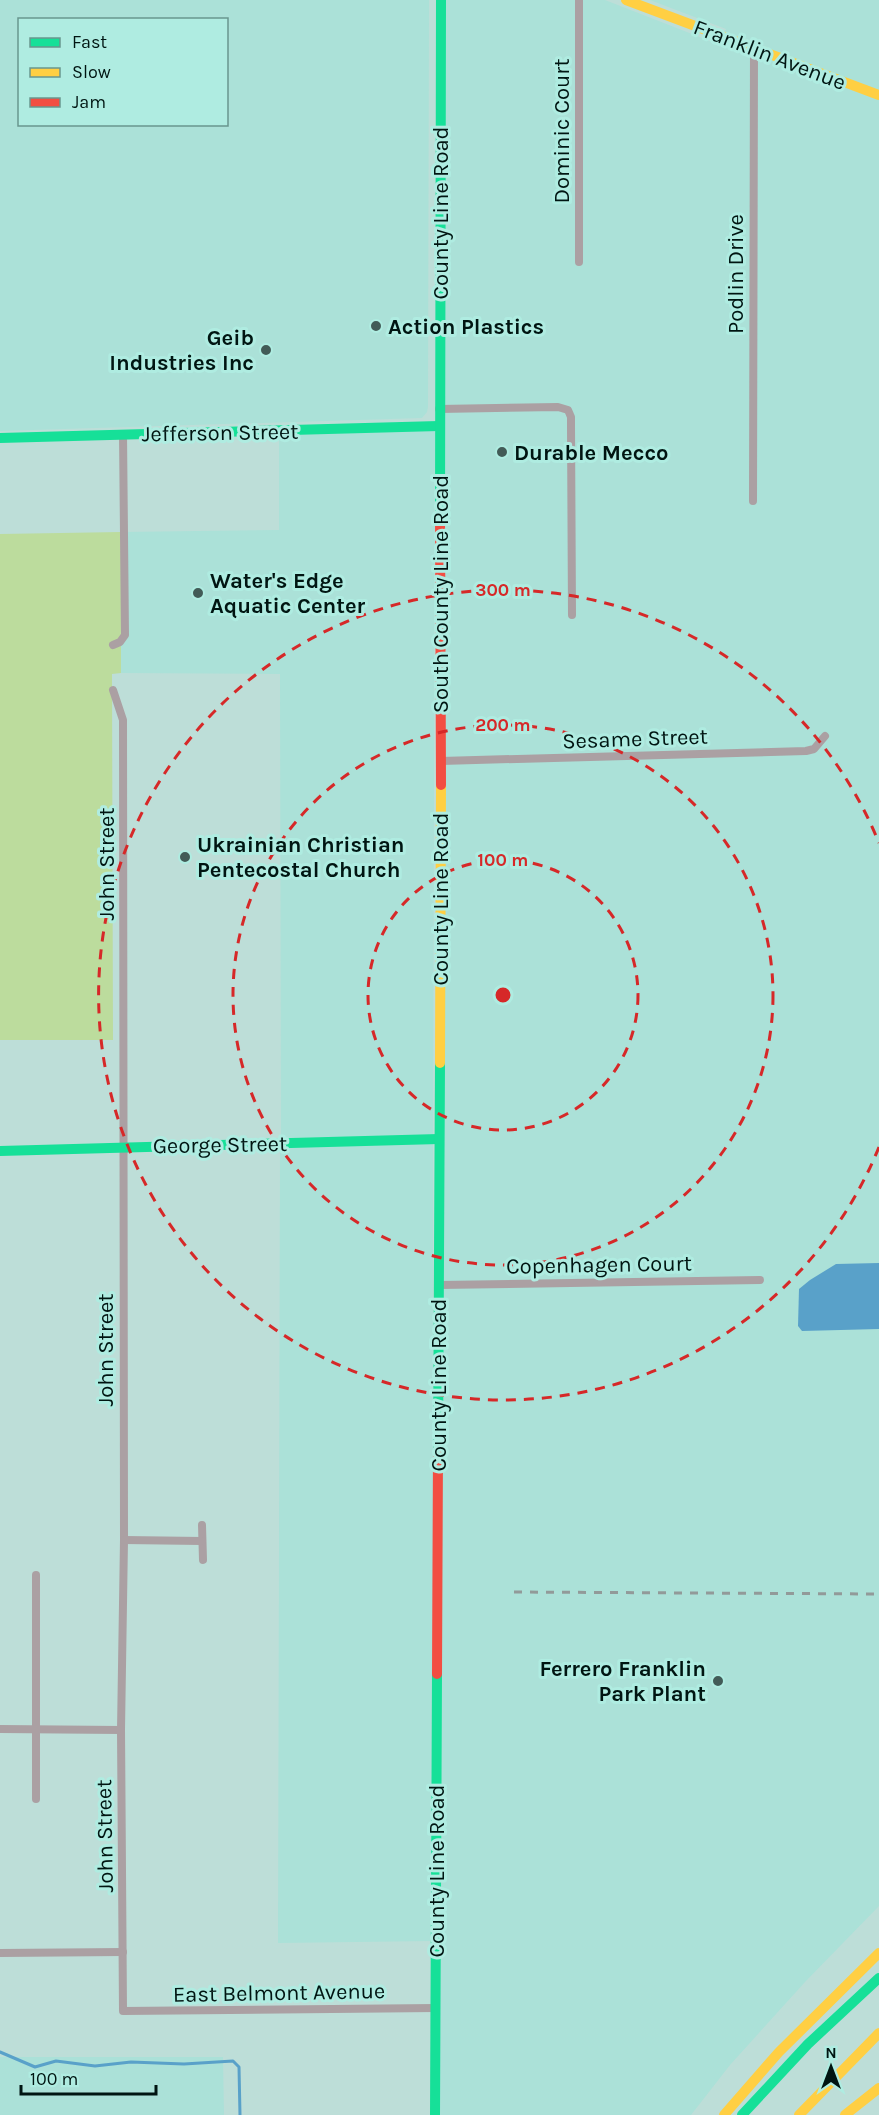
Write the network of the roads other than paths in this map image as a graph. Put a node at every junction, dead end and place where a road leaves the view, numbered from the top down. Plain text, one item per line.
1 (441, 0) edge
2 (579, 0) edge
3 (626, 0) edge
4 (754, 47) junction
5 (879, 95) edge
6 (579, 262) dead end
7 (439, 409) junction
8 (439, 426) junction
9 (123, 434) junction
10 (0, 438) edge
11 (753, 501) dead end
12 (572, 615) dead end
13 (113, 645) dead end
14 (113, 690) dead end
15 (825, 736) dead end
16 (441, 761) junction
17 (439, 1139) junction
18 (123, 1146) junction
19 (0, 1151) edge
20 (760, 1280) dead end
21 (439, 1285) junction
22 (202, 1525) dead end
23 (124, 1540) junction
24 (202, 1541) junction
25 (203, 1560) dead end
26 (36, 1575) dead end
27 (0, 1729) edge
28 (35, 1729) junction
29 (121, 1730) junction
30 (36, 1799) dead end
31 (123, 1952) junction
32 (0, 1953) edge
33 (879, 1953) edge
34 (879, 1978) edge
35 (436, 2008) junction
36 (123, 2011) joint
37 (879, 2033) edge
38 (879, 2088) edge
39 (435, 2115) edge
40 (724, 2115) edge
41 (742, 2115) edge
42 (799, 2115) edge
43 (845, 2115) edge

1 - 7 main road, County Line Road
2 - 6 street, Dominic Court
3 - 4 main road, Franklin Avenue
4 - 5 main road, Franklin Avenue
4 - 11 street, Podlin Drive
7 - 8 main road, County Line Road
7 - 12 street
8 - 9 main road, Jefferson Street
8 - 16 main road, South County Line Road
9 - 10 main road, Jefferson Street
9 - 13 street
14 - 18 street, John Street
15 - 16 street, Sesame Street
16 - 17 main road, County Line Road
17 - 18 main road, George Street
17 - 21 main road, County Line Road
18 - 19 main road, George Street
18 - 23 street, John Street
20 - 21 street, Copenhagen Court
21 - 35 main road, County Line Road
22 - 24 street
23 - 24 street
23 - 29 street, John Street
24 - 25 street
26 - 28 street
27 - 28 street
28 - 29 street
28 - 30 street
29 - 31 street, John Street
31 - 32 street
31 - 36 street, John Street
33 - 40 main road
34 - 41 main road
35 - 36 street, East Belmont Avenue
35 - 39 main road, County Line Road
37 - 42 main road
38 - 43 main road

